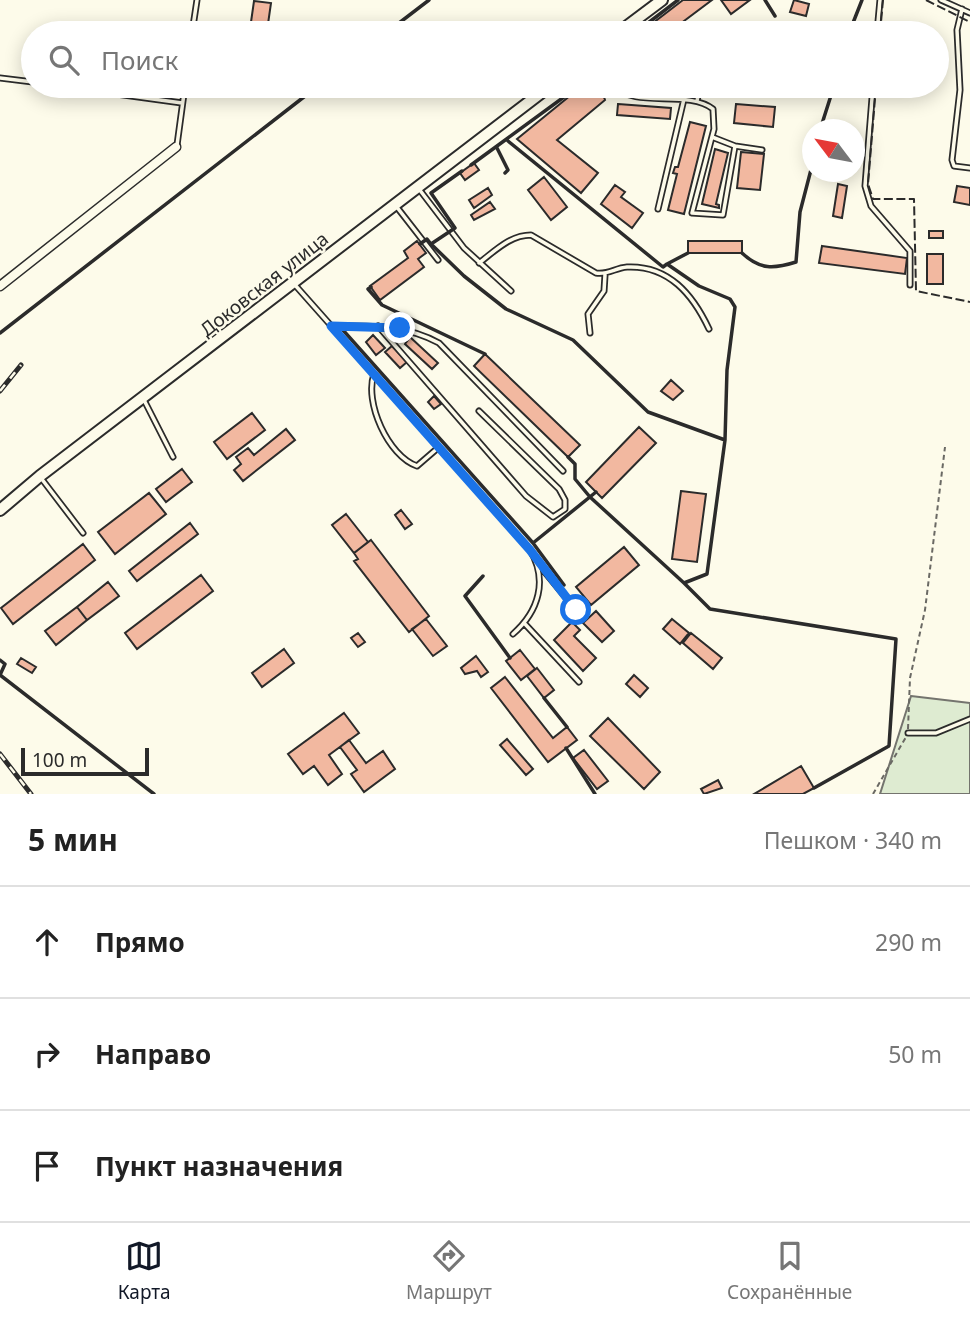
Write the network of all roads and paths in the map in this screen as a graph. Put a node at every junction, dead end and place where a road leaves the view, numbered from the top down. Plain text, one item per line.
1 (197, 0) edge
2 (662, 0) edge
3 (880, 0) edge
4 (941, 0) edge
5 (961, 9) junction
6 (970, 13) edge
7 (194, 21) edge
8 (634, 21) edge
9 (878, 21) edge
10 (0, 78) edge
11 (21, 81) edge
12 (146, 98) edge
13 (183, 98) edge
14 (534, 98) edge
15 (667, 98) edge
16 (698, 98) edge
17 (872, 98) edge
18 (684, 99) junction
19 (697, 101) junction
20 (182, 103) junction
21 (712, 137) junction
22 (735, 146) junction
23 (176, 147) joint
24 (762, 150) dead end
25 (970, 168) edge
26 (418, 187) junction
27 (395, 205) junction
28 (659, 209) dead end
29 (438, 260) dead end
30 (479, 263) junction
31 (605, 275) junction
32 (294, 283) junction
33 (910, 285) dead end
34 (0, 286) edge
35 (511, 291) dead end
36 (331, 326) junction
37 (378, 326) junction
38 (709, 329) dead end
39 (590, 333) dead end
40 (374, 374) junction
41 (144, 398) junction
42 (479, 411) dead end
43 (439, 447) junction
44 (945, 447) dead end
45 (173, 457) dead end
46 (563, 471) dead end
47 (40, 476) junction
48 (0, 510) edge
49 (83, 533) dead end
50 (538, 563) junction
51 (576, 610) dead end
52 (525, 624) junction
53 (513, 634) dead end
54 (579, 682) dead end
55 (970, 719) edge
56 (908, 733) junction
57 (873, 794) edge

1 - 7 lane
2 - 8 street
3 - 9 lane
4 - 5 lane
5 - 6 lane
5 - 25 lane
10 - 11 lane
12 - 20 lane
13 - 20 lane
14 - 26 street, Доковская улица
15 - 18 lane
16 - 19 lane
17 - 33 lane
18 - 19 lane
18 - 28 lane
19 - 21 lane
20 - 23 lane
21 - 22 lane
21 - 22 lane
22 - 24 lane
23 - 34 street
26 - 27 street, Доковская улица
26 - 30 lane
27 - 29 lane
27 - 32 street, Доковская улица
30 - 31 lane
30 - 35 lane
31 - 38 lane
31 - 39 lane
32 - 36 lane
32 - 41 street, Доковская улица
36 - 37 lane
36 - 40 lane
37 - 42 lane
37 - 46 lane
40 - 43 lane
40 - 43 lane
41 - 45 lane
41 - 47 street, Доковская улица
43 - 50 lane
44 - 56 path
47 - 48 street, Доковская улица
47 - 49 lane
50 - 51 lane
50 - 52 lane
52 - 53 lane
52 - 54 lane
55 - 56 lane
56 - 57 path

